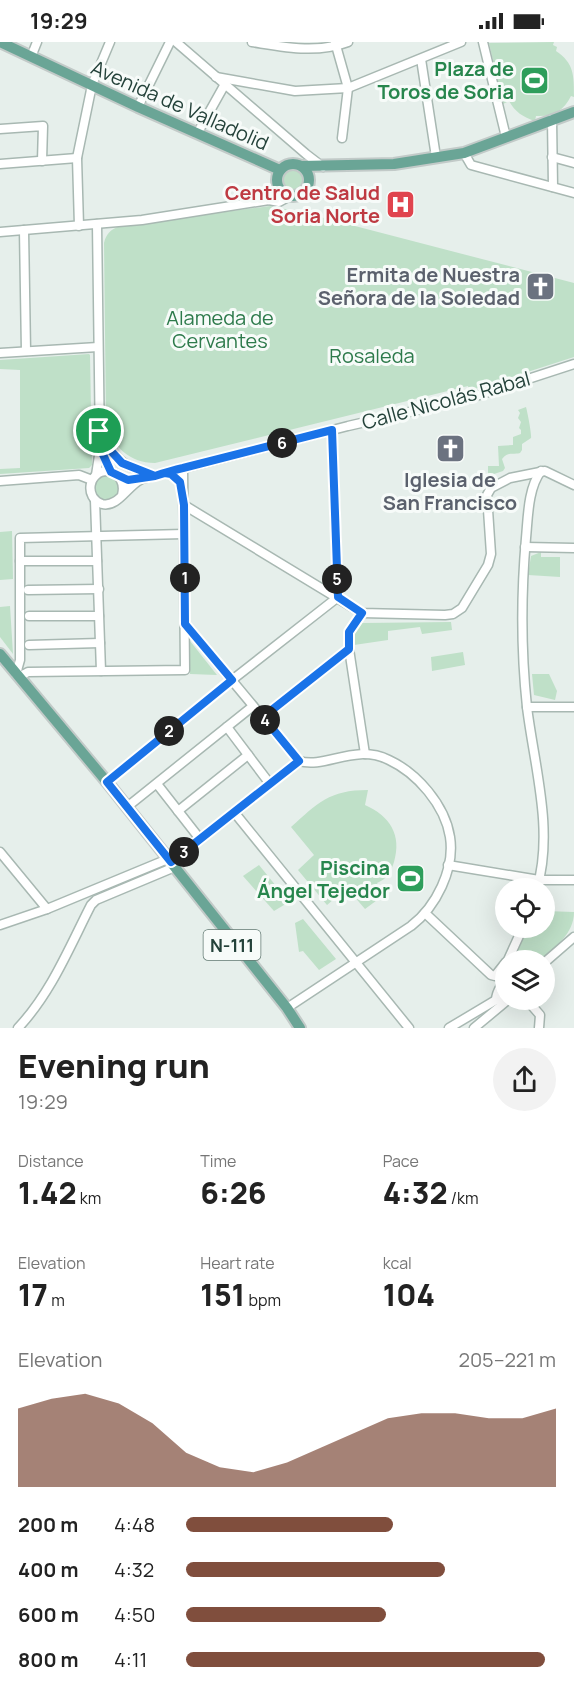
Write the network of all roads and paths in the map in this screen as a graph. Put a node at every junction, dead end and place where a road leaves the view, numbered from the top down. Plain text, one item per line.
1 (0, 42) edge
2 (37, 42) edge
3 (110, 42) edge
4 (170, 42) edge
5 (176, 42) edge
6 (252, 42) edge
7 (348, 42) edge
8 (460, 42) edge
9 (483, 42) edge
10 (336, 44) edge
11 (31, 57) junction
12 (421, 58) junction
13 (216, 77) junction
14 (225, 84) junction
15 (92, 85) junction
16 (348, 88) junction
17 (138, 107) junction
18 (574, 112) edge
19 (552, 119) junction
20 (0, 129) edge
21 (198, 134) junction
22 (506, 137) junction
23 (342, 138) dead end
24 (464, 153) junction
25 (436, 157) junction
26 (552, 157) junction
27 (77, 158) junction
28 (42, 161) junction
29 (574, 163) edge
30 (0, 164) edge
31 (301, 166) junction
32 (322, 167) junction
33 (280, 170) junction
34 (308, 178) junction
35 (553, 187) junction
36 (285, 193) junction
37 (574, 194) edge
38 (97, 224) junction
39 (79, 226) junction
40 (24, 230) junction
41 (0, 232) edge
42 (98, 347) junction
43 (26, 351) junction
44 (0, 353) edge
45 (574, 364) edge
46 (332, 430) junction
47 (99, 431) junction
48 (100, 448) junction
49 (183, 468) junction
50 (541, 471) junction
51 (114, 473) junction
52 (165, 473) junction
53 (155, 476) junction
54 (94, 478) junction
55 (142, 479) junction
56 (0, 481) edge
57 (574, 485) edge
58 (183, 491) junction
59 (122, 495) junction
60 (95, 500) junction
61 (114, 503) junction
62 (184, 505) junction
63 (203, 516) junction
64 (96, 519) junction
65 (184, 530) junction
66 (97, 536) junction
67 (525, 547) junction
68 (574, 548) edge
69 (20, 561) junction
70 (98, 561) junction
71 (99, 589) junction
72 (28, 590) dead end
73 (338, 597) junction
74 (362, 613) junction
75 (28, 616) dead end
76 (99, 616) junction
77 (185, 624) junction
78 (100, 643) junction
79 (29, 645) dead end
80 (349, 649) junction
81 (0, 654) edge
82 (0, 658) edge
83 (101, 671) junction
84 (18, 675) junction
85 (232, 680) junction
86 (253, 706) junction
87 (527, 707) junction
88 (574, 707) edge
89 (263, 717) junction
90 (227, 727) junction
91 (365, 753) junction
92 (248, 755) junction
93 (299, 761) junction
94 (107, 782) junction
95 (157, 784) junction
96 (270, 784) junction
97 (127, 807) junction
98 (178, 811) junction
99 (234, 812) junction
100 (200, 839) junction
101 (0, 852) edge
102 (168, 864) junction
103 (448, 865) junction
104 (510, 878) edge
105 (540, 878) edge
106 (574, 880) edge
107 (555, 882) edge
108 (47, 909) junction
109 (425, 913) junction
110 (0, 925) edge
111 (574, 937) edge
112 (574, 942) edge
113 (555, 953) edge
114 (555, 958) edge
115 (355, 962) junction
116 (495, 976) edge
117 (495, 1001) edge
118 (287, 1008) junction
119 (496, 1010) edge
120 (536, 1010) edge
121 (18, 1028) edge
122 (294, 1028) edge
123 (300, 1028) edge
124 (409, 1028) edge
125 (449, 1028) edge
126 (474, 1028) edge
127 (539, 1028) edge

1 - 11 main road, Avenida de Valladolid
2 - 11 street
3 - 15 street
4 - 17 street
5 - 13 street
6 - 10 street
7 - 10 street
8 - 12 street
9 - 22 street
10 - 16 street
11 - 15 main road, Avenida de Valladolid
12 - 16 street
12 - 25 street
13 - 14 street
13 - 16 street
14 - 21 street
14 - 32 street
15 - 17 main road, Avenida de Valladolid
15 - 27 street
16 - 23 street
17 - 21 main road, Avenida de Valladolid
18 - 19 main road
19 - 22 main road
19 - 26 street
20 - 28 street
21 - 33 main road, Avenida de Valladolid
22 - 24 main road
24 - 25 main road
24 - 35 street
25 - 32 main road
26 - 29 street
26 - 35 street
27 - 28 street
27 - 39 street
28 - 30 street
31 - 32 main road
31 - 33 main road
31 - 34 main road
32 - 34 main road
33 - 36 main road
34 - 36 main road
35 - 37 street
36 - 38 street
38 - 39 street
38 - 42 street
39 - 40 street
40 - 41 street
40 - 43 street
42 - 43 street
42 - 47 street
43 - 44 street
45 - 46 street, Calle Nicolás Rabal
46 - 49 street, Calle Nicolás Rabal
46 - 73 street
47 - 48 street
47 - 53 street
48 - 51 street
48 - 54 street
49 - 52 street, Calle Nicolás Rabal
49 - 58 street
50 - 57 street
50 - 67 street
50 - 74 street
51 - 54 street
51 - 55 street, Calle Nicolás Rabal
51 - 59 street
52 - 53 street, Calle Nicolás Rabal
52 - 58 street
53 - 55 street, Calle Nicolás Rabal
54 - 56 street
54 - 60 street
55 - 59 street, Calle Nicolás Rabal
58 - 62 street
59 - 61 street
60 - 61 street
60 - 64 street
61 - 64 street
62 - 63 street
62 - 65 street
63 - 65 street
63 - 73 street
64 - 66 street
65 - 66 street
65 - 77 street
66 - 69 street
66 - 70 street
67 - 68 street
67 - 87 street
69 - 70 street
69 - 84 street
70 - 71 street
71 - 72 street
71 - 76 street
73 - 74 street
73 - 85 street
74 - 80 street
75 - 76 street
76 - 78 street
77 - 83 street
77 - 85 street
78 - 79 street
78 - 83 street
80 - 89 street
80 - 91 street
81 - 84 main road
82 - 102 main road, N-111
83 - 84 street
84 - 94 main road
85 - 86 street
85 - 94 street
86 - 89 street
86 - 90 street
87 - 88 street
87 - 105 street
89 - 93 street
90 - 92 street
90 - 95 street
91 - 93 street
91 - 103 street
92 - 96 street
92 - 98 street
93 - 96 street
94 - 97 main road
95 - 97 street
95 - 98 street
96 - 99 street
97 - 102 main road
98 - 100 street
99 - 100 street
99 - 115 street
100 - 102 street
101 - 108 street
102 - 108 street
102 - 118 main road
102 - 121 street
102 - 122 main road, N-111
103 - 104 street
103 - 109 street
106 - 107 street
108 - 110 street
109 - 115 street
109 - 116 street
111 - 113 street
112 - 114 street
115 - 118 street
115 - 124 street
117 - 125 street
118 - 123 main road
119 - 126 street
120 - 127 street

